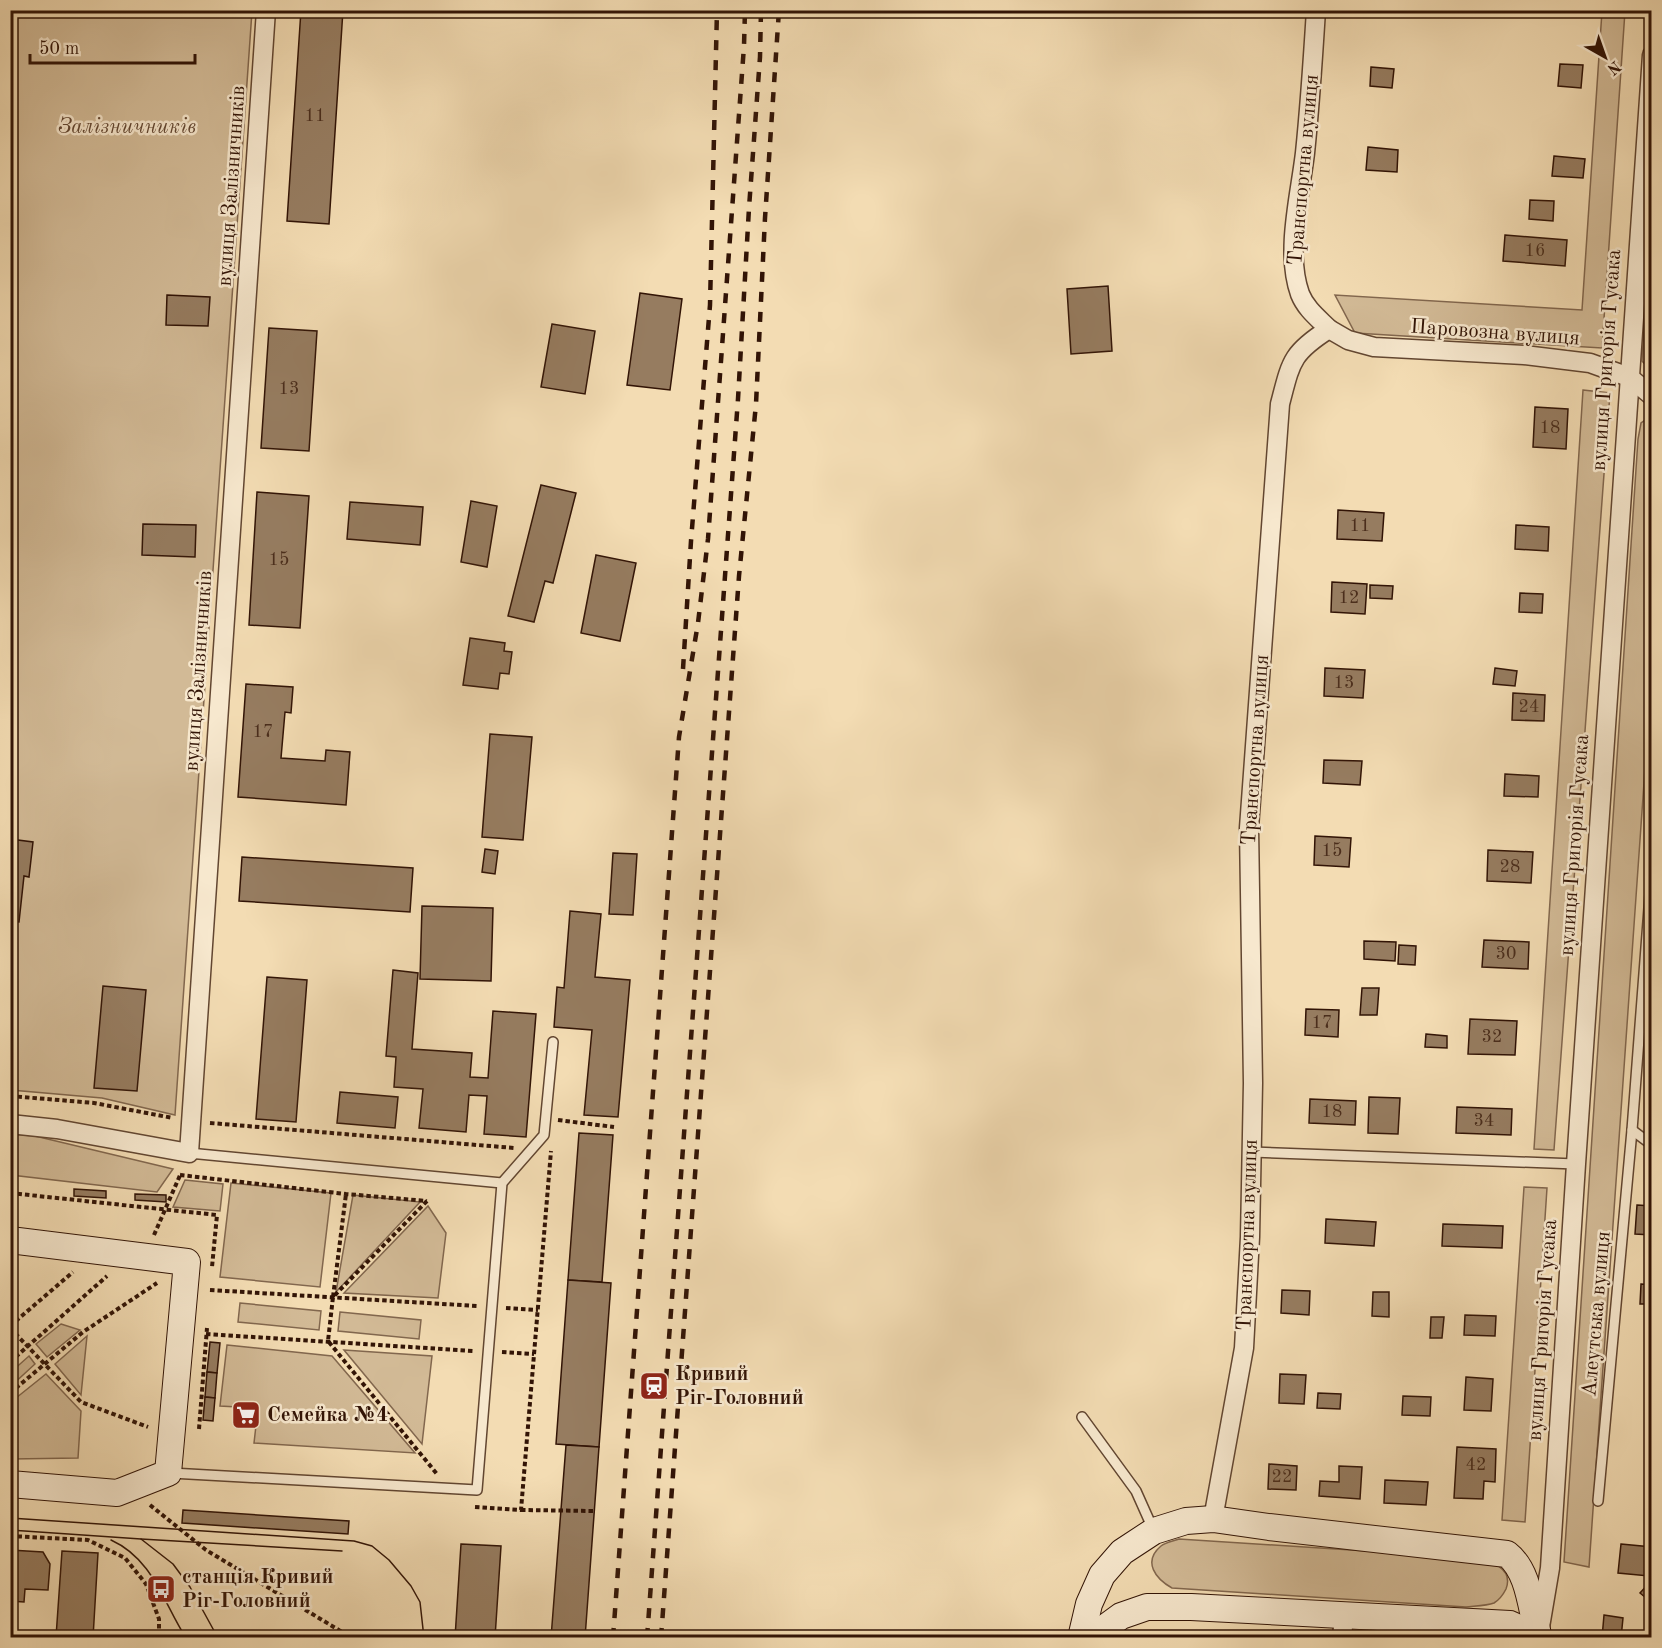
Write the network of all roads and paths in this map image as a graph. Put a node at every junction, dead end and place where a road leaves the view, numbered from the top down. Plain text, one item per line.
1 (266, 10) edge
2 (1316, 10) edge
3 (1652, 55) edge
4 (1329, 329) junction
5 (1629, 377) junction
6 (1652, 396) edge
7 (1652, 869) edge
8 (553, 1042) dead end
9 (10, 1096) edge
10 (191, 1120) junction
11 (555, 1120) dead end
12 (10, 1124) edge
13 (614, 1127) dead end
14 (1632, 1130) junction
15 (553, 1141) dead end
16 (1652, 1145) edge
17 (531, 1150) junction
18 (551, 1151) junction
19 (1252, 1152) junction
20 (189, 1153) junction
21 (1576, 1164) junction
22 (180, 1175) junction
23 (502, 1183) junction
24 (346, 1194) junction
25 (10, 1240) edge
26 (96, 1251) junction
27 (137, 1257) junction
28 (187, 1262) junction
29 (210, 1290) dead end
30 (333, 1297) junction
31 (493, 1307) junction
32 (538, 1310) junction
33 (10, 1327) edge
34 (207, 1334) dead end
35 (328, 1341) junction
36 (28, 1346) junction
37 (489, 1352) junction
38 (534, 1354) junction
39 (10, 1362) edge
40 (45, 1365) junction
41 (10, 1393) edge
42 (1082, 1417) dead end
43 (171, 1436) junction
44 (168, 1473) junction
45 (10, 1484) edge
46 (449, 1488) junction
47 (157, 1499) dead end
48 (1598, 1501) dead end
49 (521, 1510) junction
50 (594, 1511) dead end
51 (1213, 1518) junction
52 (1154, 1531) junction
53 (10, 1536) edge
54 (1343, 1626) edge
55 (1539, 1637) edge
56 (159, 1638) edge
57 (352, 1638) edge
58 (1081, 1638) edge
59 (1091, 1638) edge

1 - 10 street, вулиця Залізничників
2 - 4 street, Транспортна вулиця
3 - 5 street, вулиця Григорія Гусака
4 - 5 street, Паровозна вулиця
4 - 19 street, Транспортна вулиця
5 - 6 street, Паровозна вулиця
5 - 21 street, вулиця Григорія Гусака
7 - 14 lane, Алеутська вулиця
8 - 17 lane
9 - 10 path
10 - 17 path
10 - 20 street, вулиця Залізничників
11 - 13 path
12 - 20 street
14 - 16 lane
14 - 48 lane, Алеутська вулиця
15 - 18 path
17 - 18 path
17 - 23 lane
18 - 32 path
19 - 21 lane
19 - 51 street, Транспортна вулиця
20 - 22 path
20 - 23 lane
21 - 55 street, вулиця Григорія Гусака
22 - 24 path
22 - 27 path
23 - 31 lane
24 - 30 path
24 - 30 path
25 - 26 street
26 - 27 street
26 - 33 path
27 - 28 street
27 - 36 path
28 - 40 path
28 - 43 street
29 - 30 path
30 - 31 path
30 - 35 path
31 - 32 path
31 - 37 lane
32 - 38 path
33 - 36 path
34 - 35 path
35 - 37 path
35 - 46 path
36 - 39 path
36 - 40 path
37 - 38 path
37 - 46 lane
38 - 49 path
40 - 41 path
40 - 43 path
42 - 52 lane
43 - 44 street
44 - 45 street
44 - 46 lane
46 - 49 path
47 - 57 path
49 - 50 path
51 - 52 street
51 - 55 street
52 - 58 street
53 - 56 path
54 - 55 street
54 - 59 street

